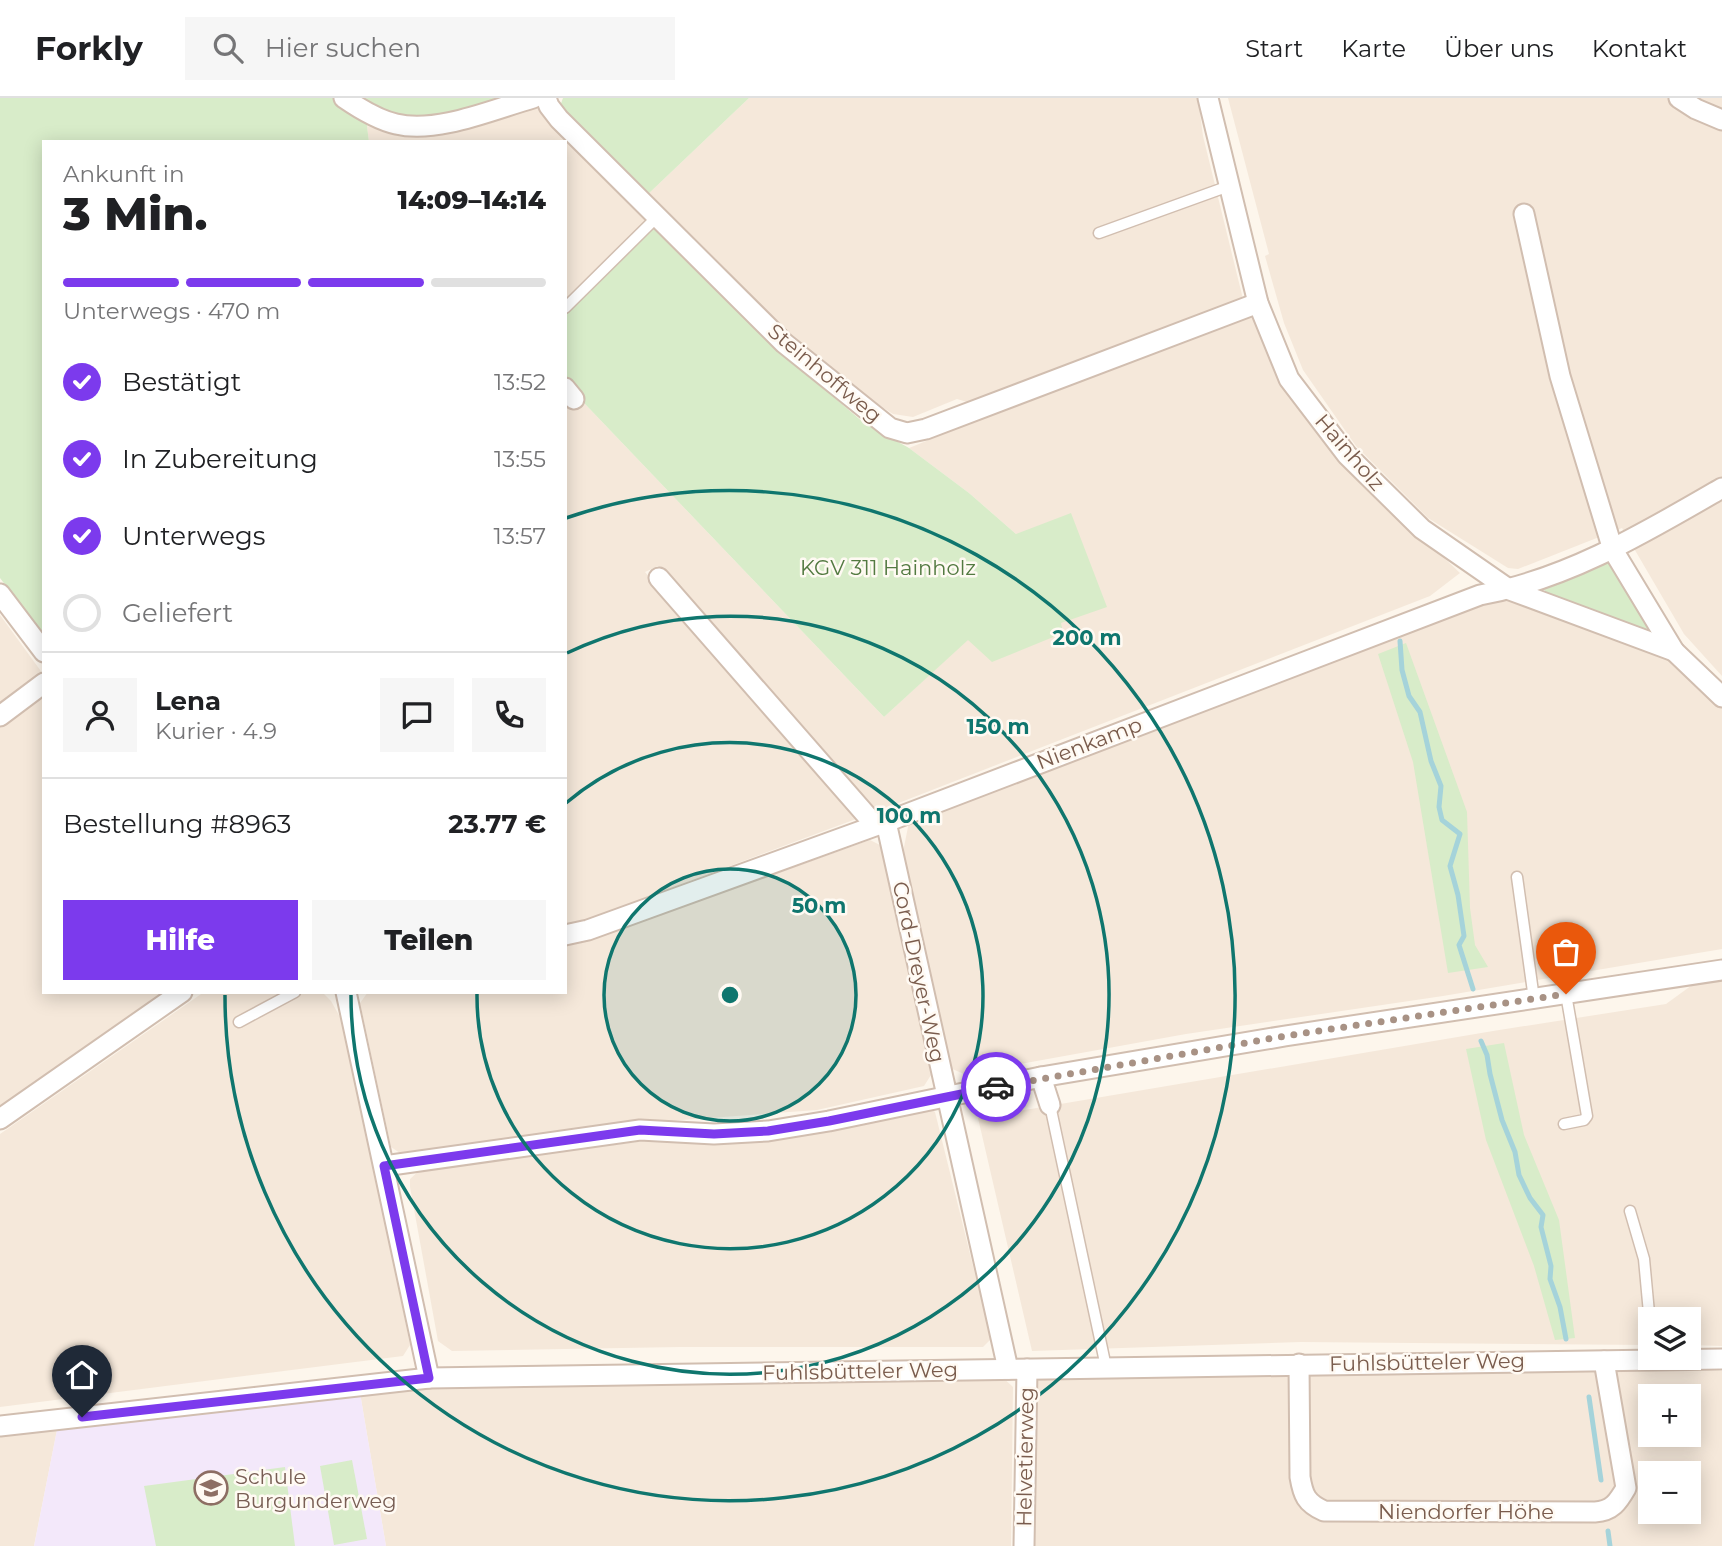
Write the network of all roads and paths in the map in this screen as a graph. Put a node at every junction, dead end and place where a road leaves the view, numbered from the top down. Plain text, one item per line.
1 (344, 98) edge
2 (533, 98) edge
3 (546, 98) edge
4 (1208, 98) edge
5 (1679, 98) edge
6 (1722, 120) edge
7 (450, 132) edge
8 (1228, 186) junction
9 (1524, 214) dead end
10 (657, 217) junction
11 (1099, 233) dead end
12 (1258, 303) junction
13 (567, 306) edge
14 (1722, 488) edge
15 (1613, 550) junction
16 (659, 578) dead end
17 (1510, 590) junction
18 (0, 594) edge
19 (42, 649) edge
20 (1674, 651) junction
21 (42, 684) edge
22 (1722, 698) edge
23 (0, 716) edge
24 (880, 823) junction
25 (1517, 877) dead end
26 (567, 935) edge
27 (1722, 970) edge
28 (179, 994) edge
29 (291, 994) edge
30 (346, 994) edge
31 (1566, 994) junction
32 (1534, 999) junction
33 (239, 1023) dead end
34 (1041, 1077) junction
35 (947, 1097) junction
36 (1050, 1105) joint
37 (0, 1119) edge
38 (1564, 1124) dead end
39 (384, 1166) junction
40 (1630, 1211) dead end
41 (1648, 1307) edge
42 (1701, 1359) edge
43 (1722, 1359) edge
44 (1638, 1360) edge
45 (1604, 1361) junction
46 (1299, 1364) junction
47 (1106, 1367) junction
48 (1017, 1369) junction
49 (429, 1378) junction
50 (0, 1426) edge
51 (1024, 1546) edge

1 - 7 street
2 - 7 street
3 - 10 street, Steinhoffweg
4 - 8 street, Hainholz
5 - 6 street
8 - 11 lane
8 - 12 street, Hainholz
9 - 15 street, Hainholz
10 - 12 street, Steinhoffweg
10 - 13 lane
12 - 17 street, Hainholz
14 - 15 street, Nienkamp
15 - 17 street, Nienkamp
15 - 20 street, Hainholz
16 - 24 street, Cord-Dreyer-Weg
17 - 20 street, Hainholz
17 - 24 street, Nienkamp
18 - 19 street
20 - 22 street, Hainholz
21 - 23 street
24 - 26 street, Nienkamp
24 - 35 street, Cord-Dreyer-Weg
25 - 32 lane
27 - 31 street
28 - 37 street
29 - 33 lane
30 - 39 street
31 - 32 street
31 - 38 lane
32 - 34 street
34 - 35 street
34 - 36 street
35 - 39 street
35 - 48 street, Cord-Dreyer-Weg
36 - 47 lane
39 - 49 street
40 - 41 lane
42 - 43 street, Fuhlsbütteler Weg
44 - 45 street, Fuhlsbütteler Weg
45 - 46 street, Fuhlsbütteler Weg
45 - 46 street, Niendorfer Höhe
46 - 47 street, Fuhlsbütteler Weg
47 - 48 street, Fuhlsbütteler Weg
48 - 49 street, Fuhlsbütteler Weg
48 - 51 street, Helvetierweg
49 - 50 street, Fuhlsbütteler Weg

